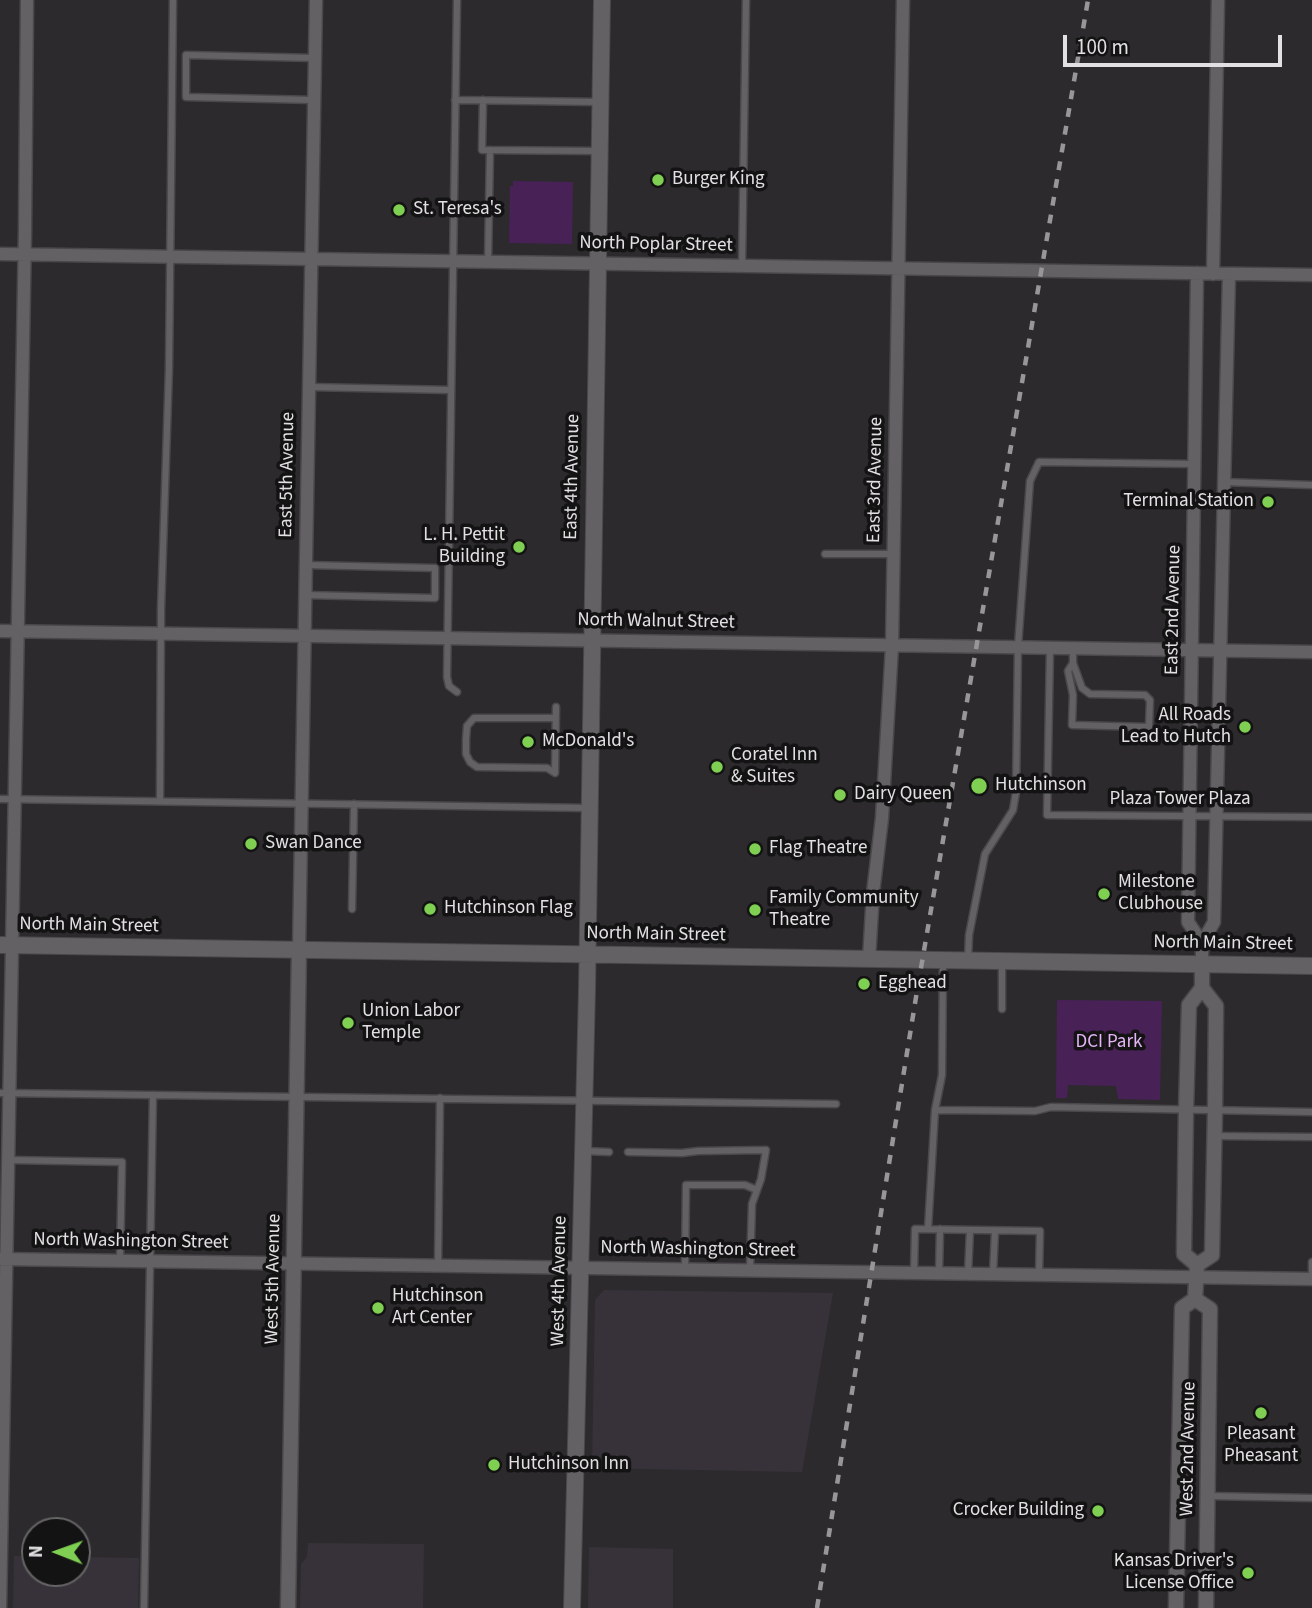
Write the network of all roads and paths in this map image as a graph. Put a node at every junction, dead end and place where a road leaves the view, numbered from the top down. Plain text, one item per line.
1 (27, 0) edge
2 (173, 0) edge
3 (316, 0) edge
4 (457, 0) edge
5 (602, 0) edge
6 (746, 0) edge
7 (903, 0) edge
8 (1218, 0) edge
9 (315, 58) junction
10 (314, 100) junction
11 (455, 100) junction
12 (483, 100) junction
13 (601, 102) junction
14 (490, 150) junction
15 (600, 151) junction
16 (0, 254) edge
17 (25, 255) junction
18 (169, 257) junction
19 (312, 259) junction
20 (453, 261) junction
21 (488, 262) junction
22 (598, 264) junction
23 (742, 265) junction
24 (898, 269) junction
25 (1197, 274) junction
26 (1213, 274) junction
27 (1229, 274) junction
28 (1312, 275) edge
29 (309, 387) junction
30 (451, 390) junction
31 (1195, 464) junction
32 (1223, 482) junction
33 (1312, 485) edge
34 (825, 554) dead end
35 (894, 554) junction
36 (306, 565) junction
37 (305, 595) junction
38 (0, 631) edge
39 (18, 631) junction
40 (161, 634) junction
41 (305, 636) junction
42 (448, 638) junction
43 (592, 640) junction
44 (892, 646) junction
45 (1018, 646) junction
46 (1050, 648) junction
47 (1073, 648) junction
48 (1193, 650) junction
49 (1220, 650) junction
50 (1312, 652) edge
51 (1073, 663) junction
52 (457, 692) dead end
53 (556, 707) dead end
54 (555, 718) junction
55 (0, 799) edge
56 (15, 800) junction
57 (160, 802) junction
58 (301, 804) junction
59 (354, 804) junction
60 (590, 808) junction
61 (1216, 817) junction
62 (1312, 817) edge
63 (1191, 818) junction
64 (352, 909) dead end
65 (1202, 943) junction
66 (6, 945) edge
67 (299, 950) junction
68 (587, 955) junction
69 (869, 959) junction
70 (943, 960) junction
71 (968, 961) junction
72 (1002, 961) junction
73 (1202, 964) junction
74 (1312, 966) edge
75 (1202, 988) junction
76 (1002, 1009) dead end
77 (5, 1093) edge
78 (153, 1095) junction
79 (297, 1096) junction
80 (440, 1098) junction
81 (584, 1099) junction
82 (836, 1104) dead end
83 (935, 1110) junction
84 (1186, 1110) junction
85 (1214, 1111) junction
86 (1312, 1112) edge
87 (1214, 1136) junction
88 (1312, 1137) edge
89 (583, 1151) junction
90 (609, 1152) dead end
91 (628, 1152) dead end
92 (9, 1160) junction
93 (757, 1190) junction
94 (928, 1229) junction
95 (940, 1229) junction
96 (970, 1230) junction
97 (995, 1231) junction
98 (3, 1259) edge
99 (120, 1261) junction
100 (149, 1262) junction
101 (1312, 1262) edge
102 (293, 1263) junction
103 (438, 1265) junction
104 (581, 1268) junction
105 (685, 1269) junction
106 (750, 1270) junction
107 (1196, 1271) junction
108 (914, 1273) junction
109 (939, 1273) junction
110 (968, 1274) junction
111 (993, 1275) junction
112 (1039, 1275) junction
113 (1312, 1279) edge
114 (1195, 1299) junction
115 (1207, 1496) junction
116 (1312, 1498) edge
117 (0, 1608) edge
118 (144, 1608) edge
119 (288, 1608) edge
120 (572, 1608) edge
121 (1176, 1608) edge
122 (1206, 1608) edge

1 - 17 street
2 - 18 lane
3 - 9 street, East 5th Avenue
4 - 11 lane
5 - 13 main road, East 4th Avenue
6 - 23 lane
7 - 24 street, East 3rd Avenue
8 - 26 street
9 - 10 street, East 5th Avenue
9 - 10 lane
10 - 19 street, East 5th Avenue
11 - 12 lane
11 - 20 lane
12 - 13 lane
12 - 14 lane
13 - 15 main road, East 4th Avenue
14 - 15 lane
14 - 21 lane
15 - 22 main road, East 4th Avenue
16 - 17 street, North Poplar Street
17 - 18 street, North Poplar Street
17 - 39 street
18 - 19 street, North Poplar Street
18 - 40 lane
19 - 20 street, North Poplar Street
19 - 29 street, East 5th Avenue
20 - 21 street, North Poplar Street
20 - 30 lane
21 - 22 street, North Poplar Street
22 - 23 street, North Poplar Street
22 - 43 main road, East 4th Avenue
23 - 24 street, North Poplar Street
24 - 25 street, North Poplar Street
24 - 35 street, East 3rd Avenue
25 - 26 street, North Poplar Street
25 - 31 street, East 2nd Avenue
26 - 27 street, North Poplar Street
27 - 28 street, North Poplar Street
27 - 32 street, East 2nd Avenue
29 - 30 lane
29 - 36 street, East 5th Avenue
30 - 42 lane
31 - 45 lane
31 - 48 street, East 2nd Avenue
32 - 33 lane
32 - 49 street, East 2nd Avenue
34 - 35 lane
35 - 44 street, East 3rd Avenue
36 - 37 street, East 5th Avenue
36 - 37 lane
37 - 41 street, East 5th Avenue
38 - 39 street, North Walnut Street
39 - 40 street, North Walnut Street
39 - 56 street
40 - 41 street, North Walnut Street
40 - 57 lane
41 - 42 street, North Walnut Street
41 - 58 street, East 5th Avenue
42 - 43 street, North Walnut Street
42 - 52 lane
43 - 44 street, North Walnut Street
43 - 60 main road, East 4th Avenue
44 - 45 street, North Walnut Street
44 - 69 street, East 3rd Avenue
45 - 46 street, North Walnut Street
45 - 71 lane
46 - 47 street, North Walnut Street
46 - 63 lane, Plaza Tower Plaza
47 - 48 street, North Walnut Street
47 - 51 lane
48 - 49 street, North Walnut Street
48 - 63 street, East 2nd Avenue
49 - 50 street, North Walnut Street
49 - 61 street, East 2nd Avenue
51 - 51 lane
53 - 54 lane
54 - 54 lane
55 - 56 lane
56 - 57 lane
56 - 66 street
57 - 58 lane
58 - 59 lane
58 - 67 street, East 5th Avenue
59 - 60 lane
59 - 64 lane
60 - 68 main road, East 4th Avenue
61 - 62 lane, Plaza Tower Plaza
61 - 63 lane, Plaza Tower Plaza
61 - 65 street, East 2nd Avenue
63 - 65 street, East 2nd Avenue
65 - 73 street, East 2nd Avenue
66 - 67 main road, North Main Street
66 - 77 street
67 - 68 main road, North Main Street
67 - 79 street, West 5th Avenue
68 - 69 main road, North Main Street
68 - 81 main road, West 4th Avenue
69 - 70 main road, North Main Street
70 - 71 main road, North Main Street
70 - 83 lane
71 - 72 main road, North Main Street
72 - 73 main road, North Main Street
72 - 76 lane
73 - 74 main road, North Main Street
73 - 75 street, West 2nd Avenue
75 - 84 street, West 2nd Avenue
75 - 85 street, West 2nd Avenue
77 - 78 lane
77 - 92 street
78 - 79 lane
78 - 100 lane
79 - 80 lane
79 - 102 street, West 5th Avenue
80 - 81 lane
80 - 103 lane
81 - 82 lane
81 - 89 main road, West 4th Avenue
83 - 84 lane
83 - 94 lane
84 - 85 lane
84 - 107 street, West 2nd Avenue
85 - 86 lane
85 - 87 street, West 2nd Avenue
87 - 88 lane
87 - 107 street, West 2nd Avenue
89 - 90 lane
89 - 104 main road, West 4th Avenue
91 - 93 lane
92 - 98 street
92 - 99 lane
93 - 105 lane
93 - 106 lane
94 - 95 lane
94 - 108 lane
95 - 96 lane
95 - 109 lane
96 - 97 lane
96 - 110 lane
97 - 111 lane
97 - 112 lane
98 - 99 street, North Washington Street
98 - 117 street
99 - 100 street, North Washington Street
100 - 102 street, North Washington Street
100 - 118 lane
101 - 113 lane
102 - 103 street, North Washington Street
102 - 119 street, West 5th Avenue
103 - 104 street, North Washington Street
104 - 105 street, North Washington Street
104 - 120 main road, West 4th Avenue
105 - 106 street, North Washington Street
106 - 108 street, North Washington Street
107 - 112 street, North Washington Street
107 - 113 street, North Washington Street
107 - 114 street, West 2nd Avenue
108 - 109 street, North Washington Street
109 - 110 street, North Washington Street
110 - 111 street, North Washington Street
111 - 112 street, North Washington Street
114 - 115 street, West 2nd Avenue
114 - 121 street, West 2nd Avenue
115 - 116 lane
115 - 122 street, West 2nd Avenue

